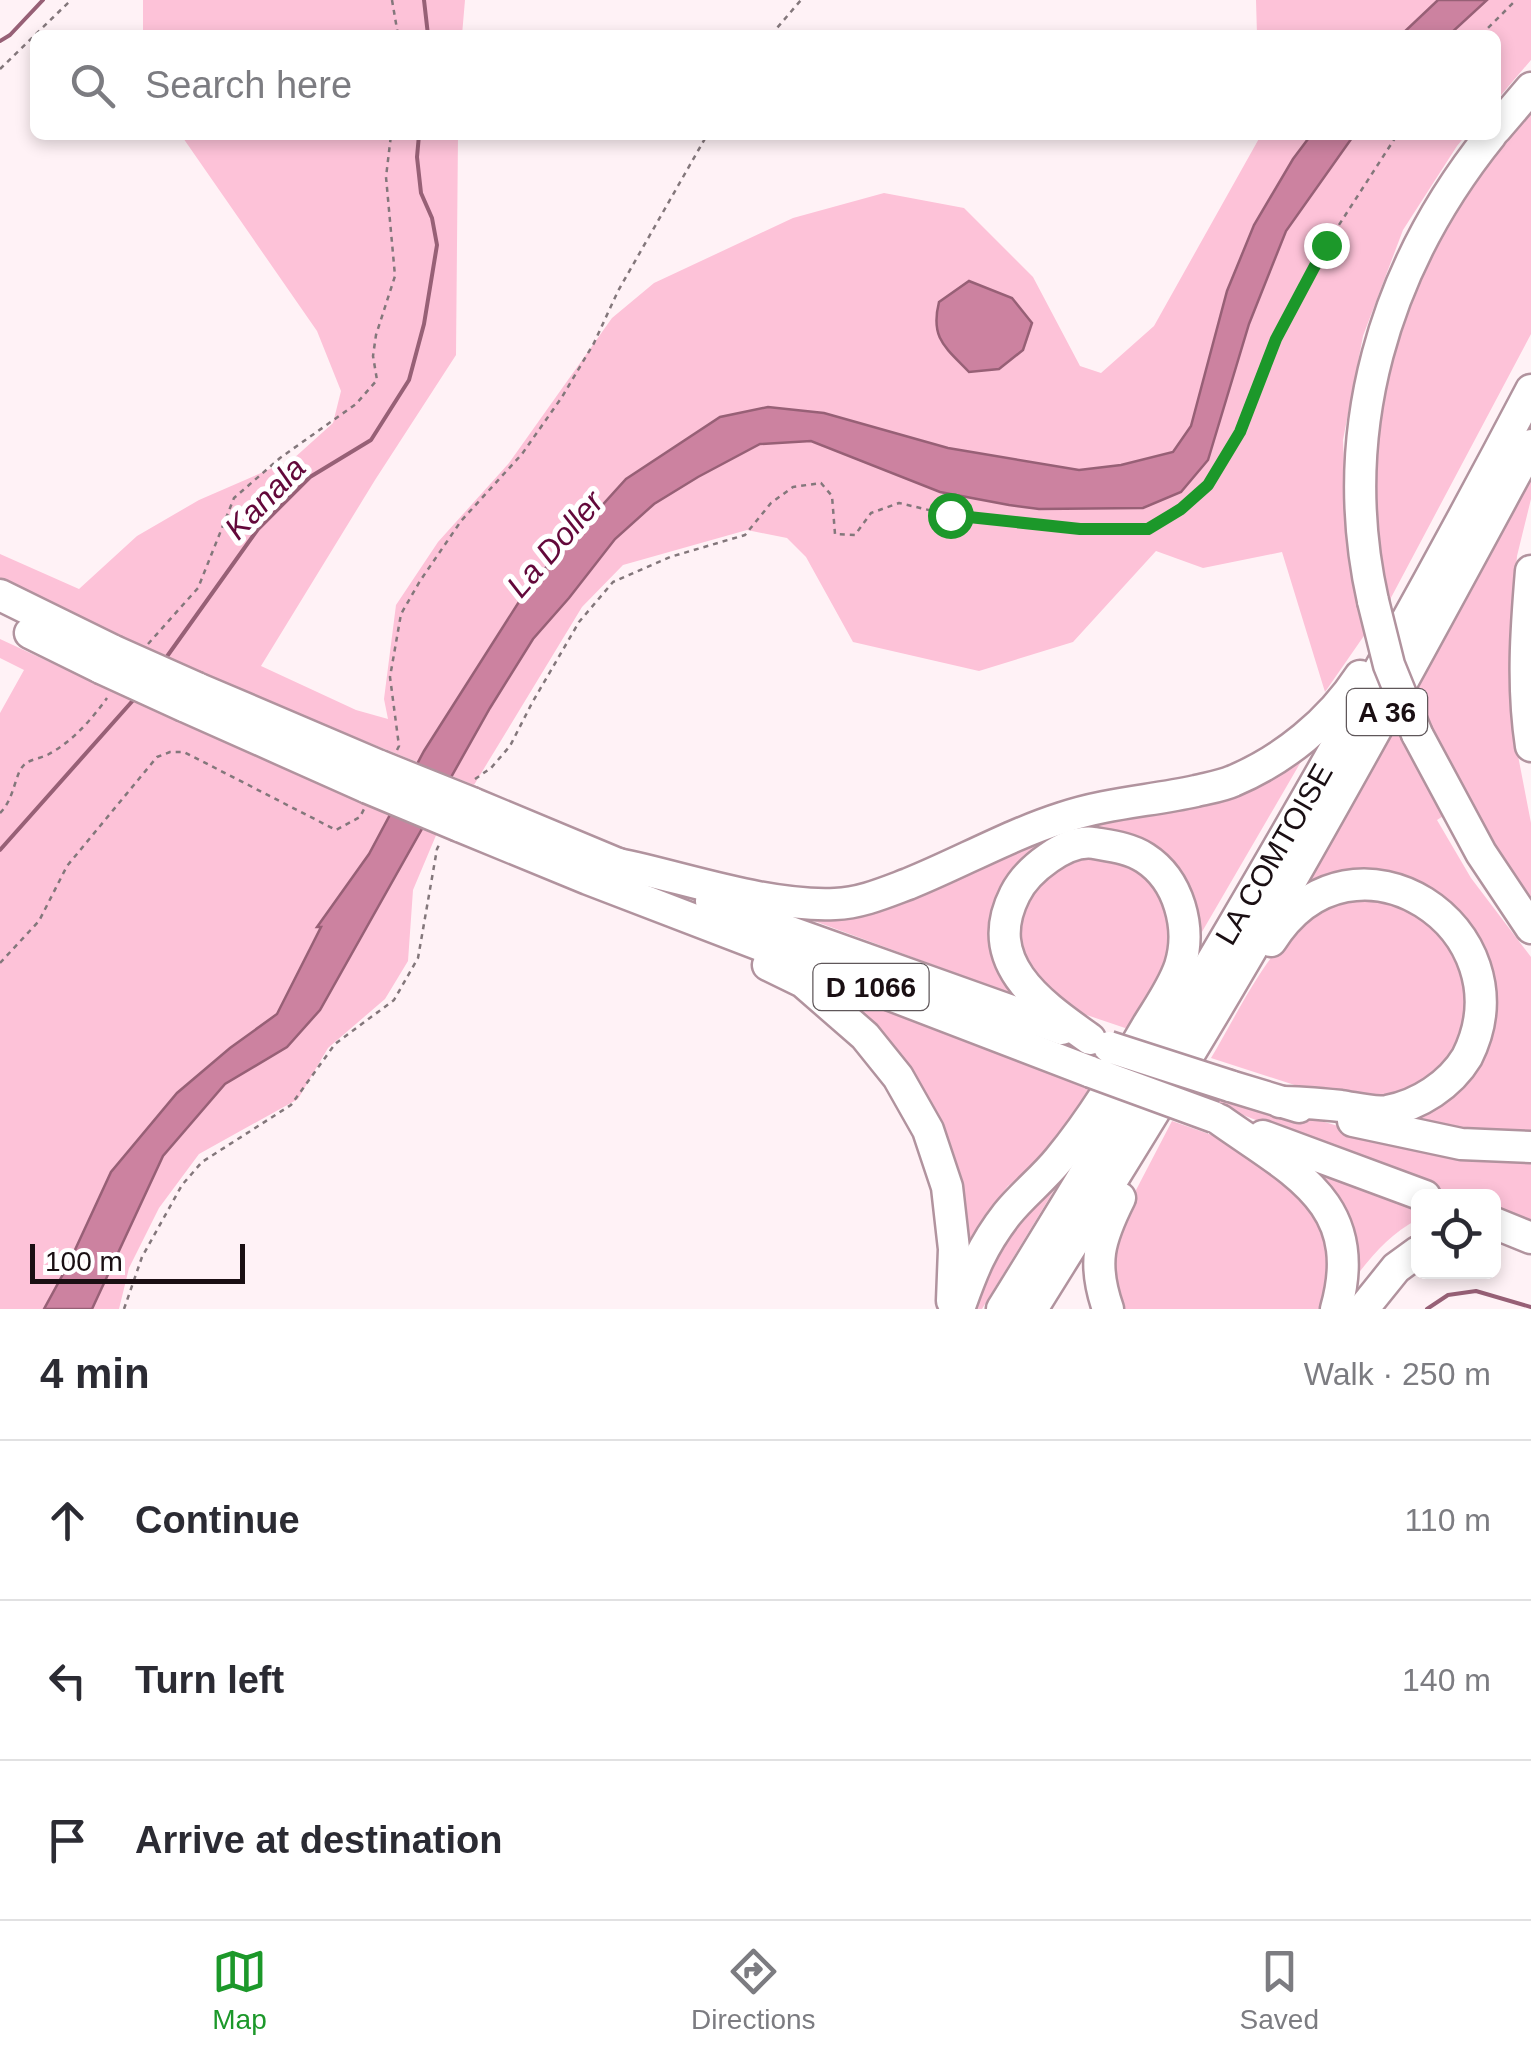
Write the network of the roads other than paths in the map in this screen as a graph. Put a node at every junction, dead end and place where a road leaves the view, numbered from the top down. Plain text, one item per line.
1 (1531, 88) edge
2 (1501, 123) edge
3 (1487, 140) edge
4 (1531, 390) edge
5 (1531, 446) edge
6 (1531, 571) edge
7 (0, 596) edge
8 (0, 618) edge
9 (1408, 620) junction
10 (110, 670) junction
11 (1531, 746) edge
12 (463, 810) junction
13 (618, 864) junction
14 (652, 902) junction
15 (1531, 928) edge
16 (1236, 975) junction
17 (1099, 1043) junction
18 (1280, 1102) junction
19 (1217, 1118) junction
20 (1531, 1146) edge
21 (1133, 1147) junction
22 (1411, 1191) edge
23 (1501, 1227) edge
24 (1501, 1239) edge
25 (1531, 1241) edge
26 (1411, 1257) edge
27 (951, 1309) edge
28 (959, 1309) edge
29 (1002, 1309) edge
30 (1032, 1309) edge
31 (1108, 1309) edge
32 (1336, 1309) edge
33 (1362, 1309) edge

1 - 2 highway
3 - 15 highway, bridge
4 - 9 highway, LA COMTOISE / A 36
5 - 16 highway, LA COMTOISE / A 36
6 - 11 highway
7 - 10 highway, D 1066
8 - 10 highway, D 1066
9 - 13 highway
9 - 29 highway, LA COMTOISE / A 36
10 - 12 highway, D 1066, bridge
12 - 13 highway, D 1066
12 - 14 highway, D 1066
13 - 17 highway, D 1066
14 - 19 highway, D 1066, bridge
14 - 27 highway
16 - 18 highway
16 - 21 highway, LA COMTOISE / A 36
17 - 18 highway, D 1066, bridge
17 - 28 highway
18 - 20 highway, D 1066
19 - 22 highway, D 1066
19 - 32 highway
21 - 30 highway, LA COMTOISE / A 36
21 - 31 highway
23 - 25 highway
24 - 25 highway
26 - 33 highway

